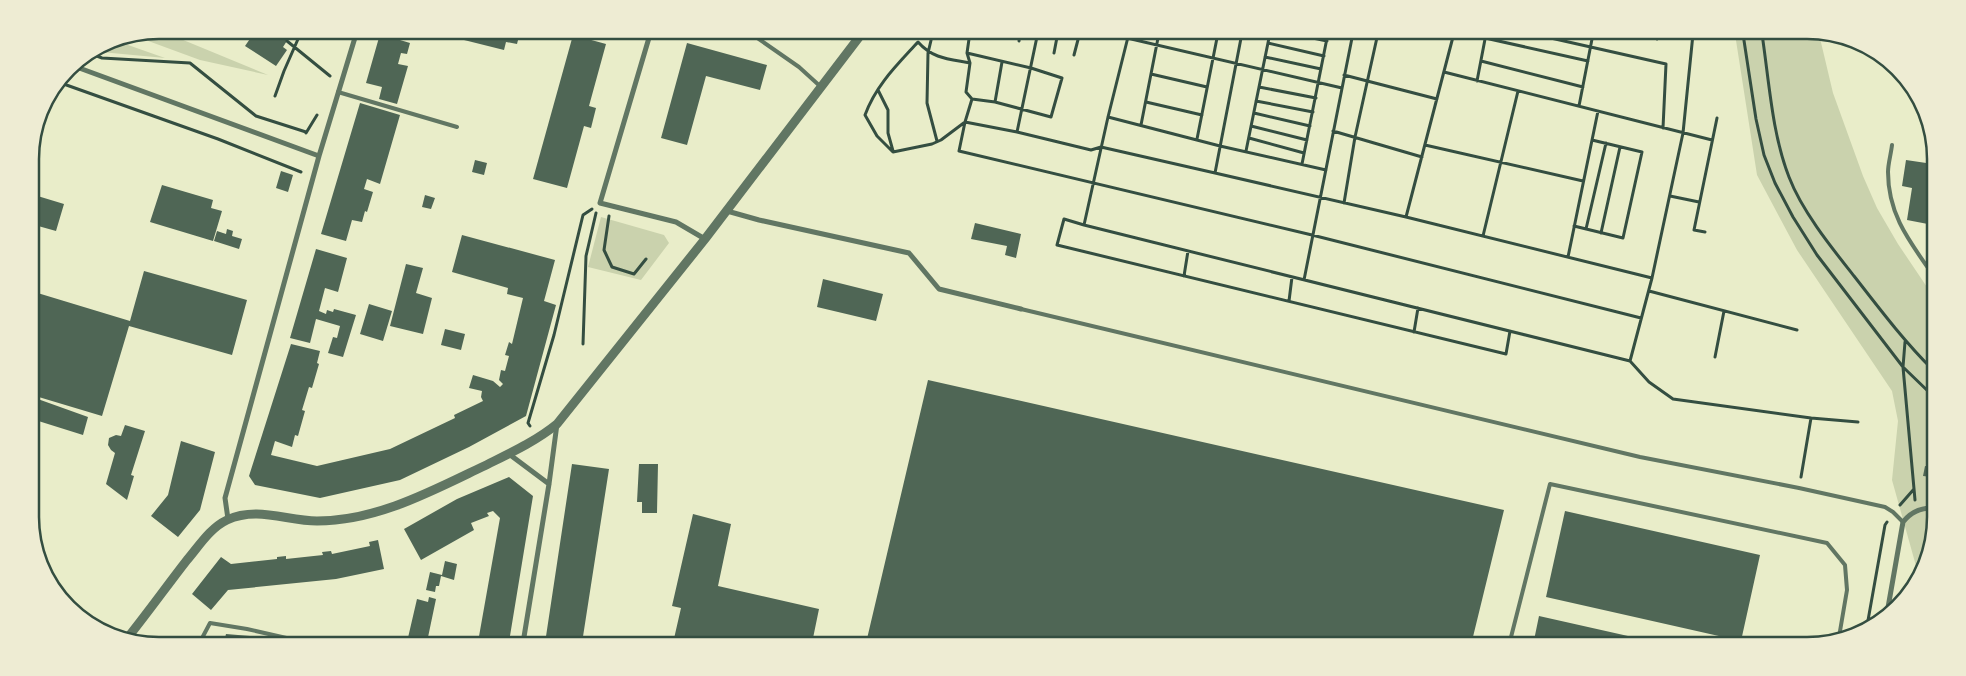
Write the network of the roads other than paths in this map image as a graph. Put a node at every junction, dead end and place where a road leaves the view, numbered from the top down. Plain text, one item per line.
1 (354, 39) edge
2 (649, 39) edge
3 (759, 39) edge
4 (858, 39) edge
5 (80, 68) edge
6 (821, 87) junction
7 (338, 92) junction
8 (457, 127) dead end
9 (1892, 145) dead end
10 (319, 156) junction
11 (726, 210) junction
12 (705, 239) junction
13 (1927, 266) edge
14 (1020, 309) joint
15 (557, 424) junction
16 (509, 454) junction
17 (550, 484) junction
18 (1927, 509) edge
19 (228, 520) junction
20 (1903, 522) junction
21 (1888, 606) edge
22 (1840, 633) edge
23 (131, 634) edge
24 (203, 637) edge
25 (282, 637) edge
26 (524, 637) edge
27 (1511, 637) edge

1 - 7 street
2 - 12 street
3 - 6 lane
4 - 6 street
5 - 10 street
6 - 11 street
7 - 8 lane
7 - 10 street
9 - 13 lane
10 - 19 street
11 - 12 street
11 - 14 street
12 - 15 street
14 - 20 lane
15 - 16 street
15 - 17 street
16 - 17 street
16 - 19 street
17 - 26 street
18 - 20 street
19 - 23 street
20 - 21 street
22 - 27 lane
24 - 25 lane

